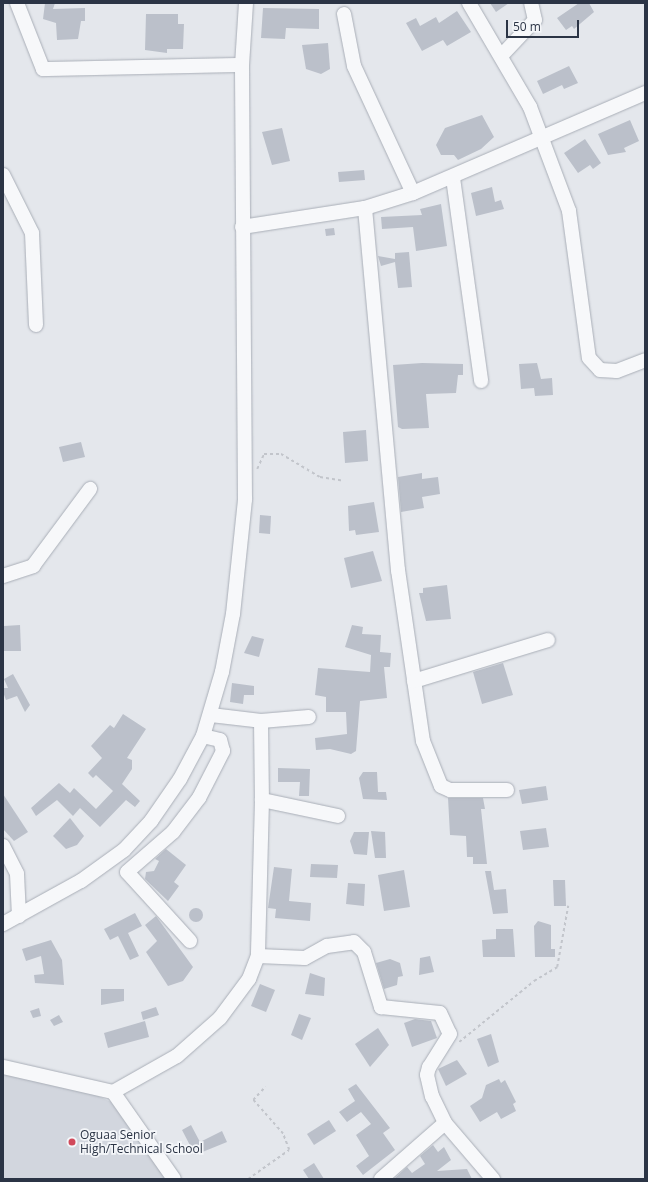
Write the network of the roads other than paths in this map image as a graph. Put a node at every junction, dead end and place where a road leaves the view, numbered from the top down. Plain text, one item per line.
1 (17, 3) edge
2 (246, 3) edge
3 (469, 3) edge
4 (531, 3) edge
5 (344, 14) dead end
6 (502, 55) junction
7 (242, 65) junction
8 (645, 93) edge
9 (543, 140) junction
10 (3, 175) edge
11 (453, 178) junction
12 (413, 193) junction
13 (365, 208) junction
14 (242, 227) junction
15 (36, 325) dead end
16 (645, 360) edge
17 (481, 381) dead end
18 (90, 489) dead end
19 (3, 576) edge
20 (548, 640) dead end
21 (414, 681) junction
22 (211, 715) junction
23 (309, 717) dead end
24 (261, 721) junction
25 (203, 736) junction
26 (507, 790) dead end
27 (262, 800) junction
28 (338, 816) dead end
29 (3, 846) edge
30 (114, 857) junction
31 (127, 872) junction
32 (19, 916) junction
33 (3, 924) edge
34 (190, 941) dead end
35 (258, 956) junction
36 (3, 1067) edge
37 (113, 1092) junction
38 (445, 1123) junction
39 (174, 1179) edge
40 (381, 1179) edge
41 (493, 1179) edge

1 - 7 street
2 - 7 street
3 - 6 street
4 - 6 street
5 - 12 street
6 - 9 street
7 - 14 street
8 - 9 street
9 - 11 street
9 - 16 street
10 - 15 street
11 - 12 street
11 - 17 street
12 - 13 street
13 - 14 street
13 - 21 street
14 - 22 street
18 - 19 street
20 - 21 street
21 - 26 street
22 - 24 street
22 - 25 street
23 - 24 street
24 - 27 street
25 - 30 street
25 - 31 street
27 - 28 street
27 - 35 street
29 - 32 street
30 - 31 street
30 - 32 street
31 - 34 street
32 - 33 street
35 - 37 street
35 - 38 street
36 - 37 street
37 - 39 street
38 - 40 street
38 - 41 street

